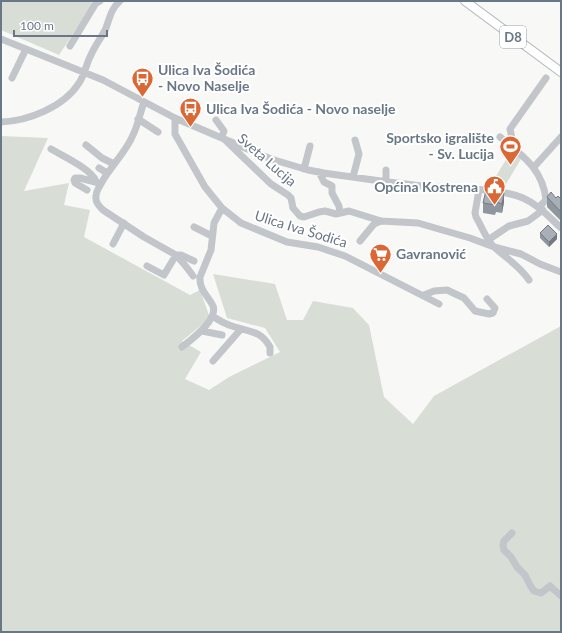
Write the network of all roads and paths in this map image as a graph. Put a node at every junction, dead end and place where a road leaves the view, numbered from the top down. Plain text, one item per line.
1 (100, 1) edge
2 (470, 2) edge
3 (114, 3) edge
4 (2, 42) edge
5 (70, 46) dead end
6 (26, 49) junction
7 (85, 72) junction
8 (561, 72) edge
9 (12, 78) dead end
10 (546, 78) dead end
11 (144, 102) junction
12 (175, 118) junction
13 (138, 119) junction
14 (216, 120) dead end
15 (1, 122) edge
16 (158, 132) dead end
17 (222, 137) junction
18 (500, 137) dead end
19 (561, 137) edge
20 (355, 140) dead end
21 (86, 145) dead end
22 (310, 146) dead end
23 (514, 148) junction
24 (51, 149) dead end
25 (114, 164) junction
26 (534, 167) junction
27 (99, 168) dead end
28 (304, 169) junction
29 (386, 170) dead end
30 (319, 172) junction
31 (107, 173) junction
32 (352, 177) junction
33 (386, 181) junction
34 (99, 183) junction
35 (87, 190) dead end
36 (479, 190) junction
37 (222, 208) junction
38 (541, 209) junction
39 (340, 213) junction
40 (381, 221) junction
41 (122, 222) junction
42 (194, 227) dead end
43 (561, 228) edge
44 (212, 236) junction
45 (488, 240) junction
46 (112, 241) dead end
47 (360, 241) dead end
48 (494, 247) junction
49 (176, 255) junction
50 (194, 261) dead end
51 (147, 266) dead end
52 (561, 272) edge
53 (193, 276) dead end
54 (529, 280) dead end
55 (424, 295) junction
56 (487, 299) dead end
57 (439, 304) dead end
58 (213, 316) junction
59 (241, 328) junction
60 (202, 331) junction
61 (222, 335) dead end
62 (182, 347) dead end
63 (270, 353) dead end
64 (213, 361) dead end
65 (512, 533) dead end
66 (561, 596) edge

1 - 5 street
2 - 8 main road, D8
3 - 7 street
4 - 6 street, Sveta Lucija
6 - 7 street, Sveta Lucija
6 - 9 street
7 - 11 street, Sveta Lucija
7 - 15 street
10 - 23 street
11 - 12 street, Sveta Lucija
11 - 13 street
12 - 17 street, Sveta Lucija
12 - 37 street, Ulica Iva Šodića
13 - 16 street
13 - 25 street
14 - 17 street
17 - 28 street, Sveta Lucija
17 - 39 street, Sveta Lucija
18 - 23 street
19 - 26 street
20 - 32 street
21 - 25 street
22 - 28 street
23 - 26 street
24 - 34 street
25 - 31 street
26 - 38 street
27 - 31 street
28 - 30 street, Sveta Lucija
29 - 33 street
30 - 32 street, Sveta Lucija
30 - 39 street
31 - 34 street
32 - 33 street, Sveta Lucija
33 - 36 street, Sveta Lucija
34 - 35 street
34 - 41 street
36 - 38 street, Sveta Lucija
36 - 45 street, Sveta Lucija
37 - 44 street
37 - 55 street, Ulica Iva Šodića
38 - 43 street, Sveta Lucija
38 - 45 street
39 - 40 street, Sveta Lucija
40 - 47 street
40 - 48 street, Sveta Lucija
41 - 46 street
41 - 49 street
42 - 44 street
44 - 58 street
45 - 48 street, Sveta Lucija
48 - 52 street, Sveta Lucija
48 - 54 street, Sveta Lucija
49 - 50 street
49 - 51 street
49 - 53 street
55 - 56 street
55 - 57 street, Ulica Iva Šodića
58 - 59 street
58 - 60 street
59 - 63 street
59 - 64 street
60 - 61 street
60 - 62 street
65 - 66 street

